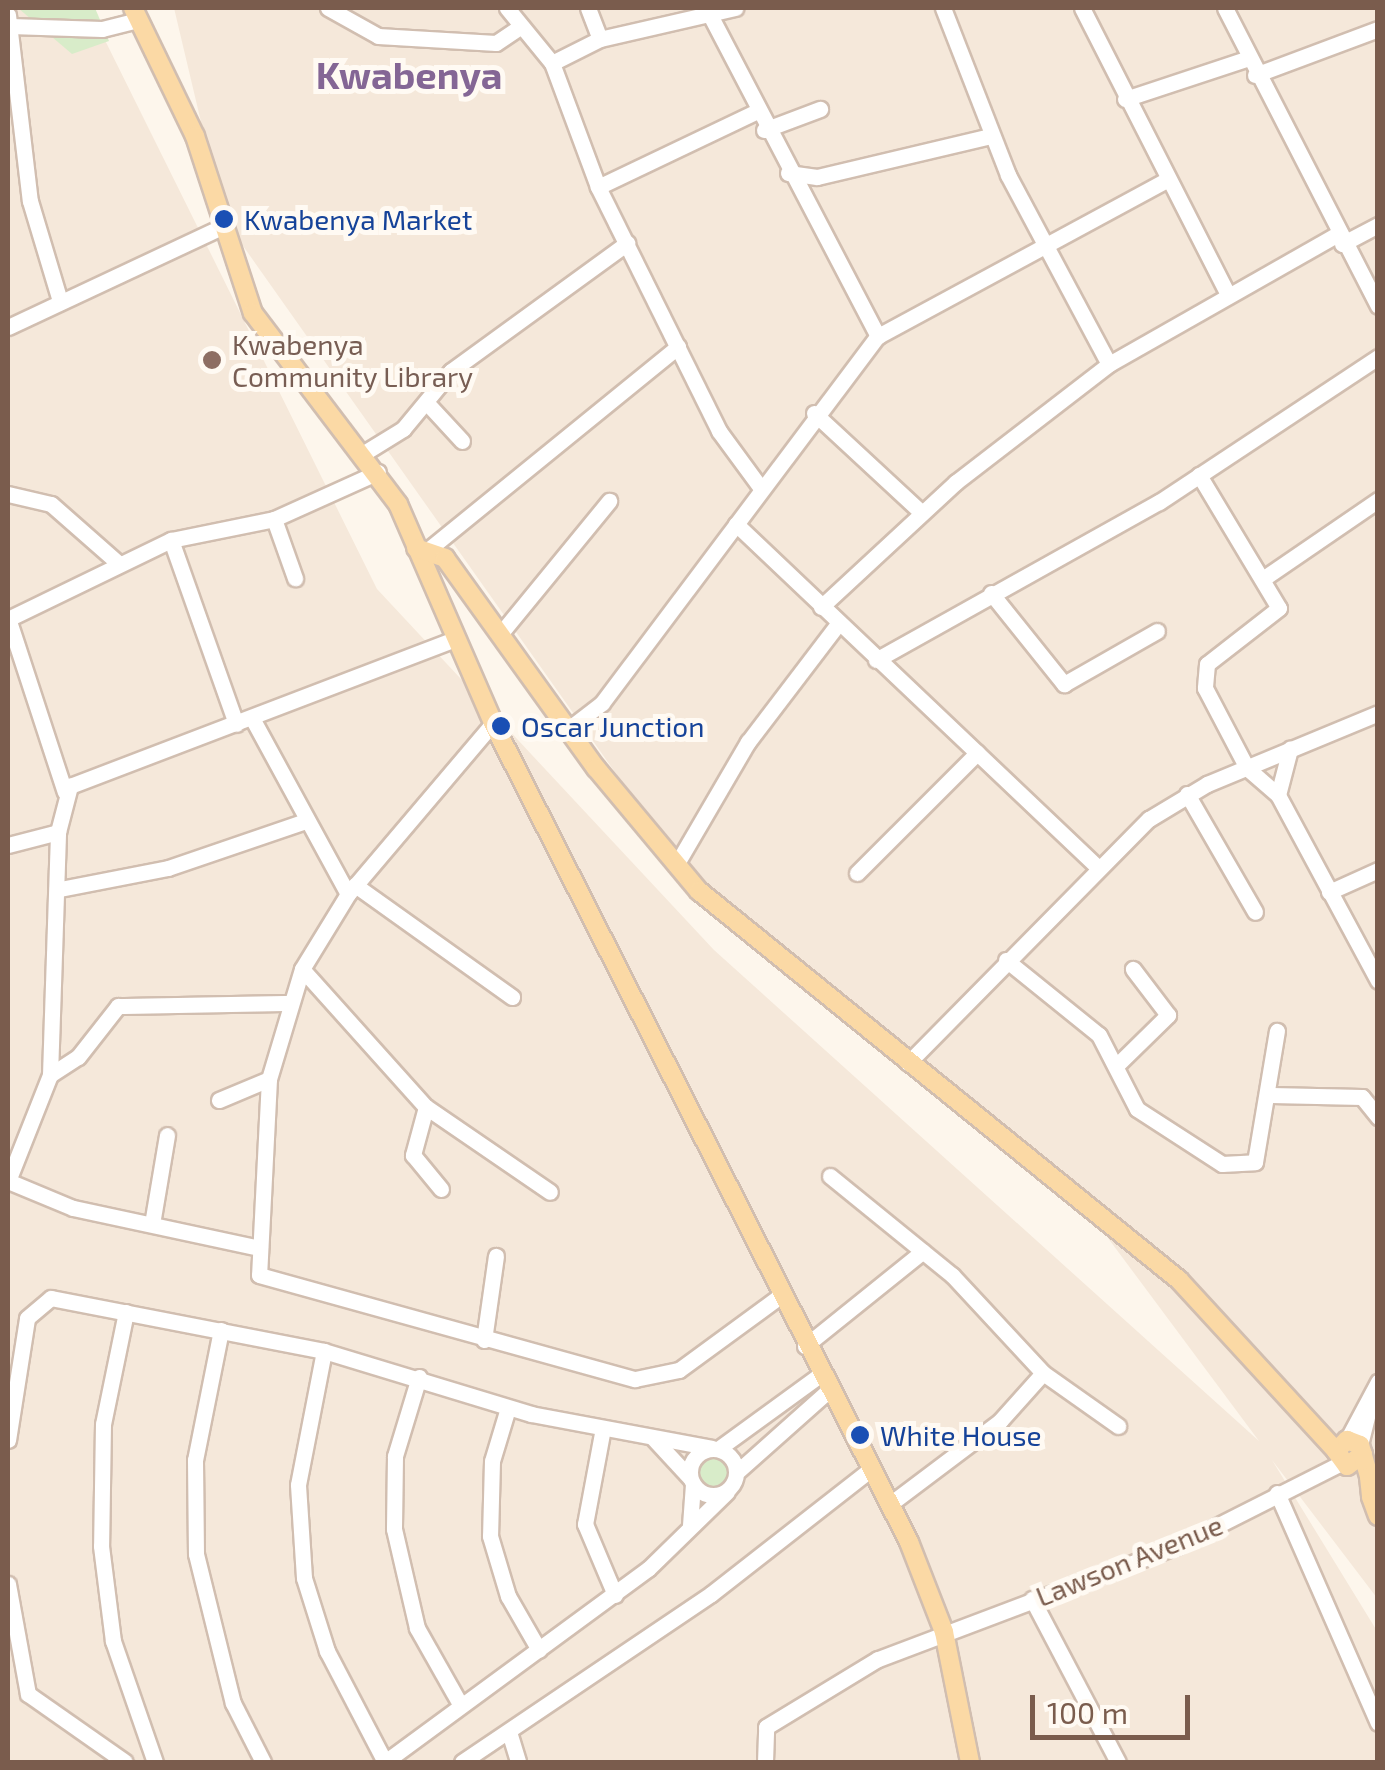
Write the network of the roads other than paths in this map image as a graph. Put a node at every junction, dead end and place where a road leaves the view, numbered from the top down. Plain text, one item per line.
1 (328, 8) edge
2 (507, 8) edge
3 (588, 8) edge
4 (729, 8) edge
5 (943, 8) edge
6 (1082, 8) edge
7 (1225, 8) edge
8 (136, 14) edge
9 (709, 14) junction
10 (9, 20) edge
11 (521, 26) junction
12 (1378, 29) edge
13 (600, 39) junction
14 (1246, 59) junction
15 (552, 63) junction
16 (1255, 75) junction
17 (1125, 99) junction
18 (820, 109) dead end
19 (754, 113) junction
20 (764, 130) junction
21 (991, 136) junction
22 (788, 172) junction
23 (817, 177) junction
24 (1165, 181) junction
25 (598, 187) junction
26 (804, 201) junction
27 (1378, 225) edge
28 (221, 228) junction
29 (1339, 240) junction
30 (627, 243) junction
31 (1042, 244) junction
32 (1226, 291) junction
33 (60, 301) junction
34 (1378, 306) edge
35 (8, 327) edge
36 (878, 336) junction
37 (678, 347) junction
38 (1378, 357) edge
39 (1109, 364) junction
40 (426, 402) junction
41 (814, 414) junction
42 (462, 441) dead end
43 (364, 454) junction
44 (378, 472) junction
45 (1199, 474) junction
46 (760, 487) junction
47 (8, 494) edge
48 (1378, 500) edge
49 (610, 501) dead end
50 (921, 512) junction
51 (274, 519) junction
52 (736, 524) junction
53 (171, 540) junction
54 (422, 549) junction
55 (117, 562) junction
56 (1267, 576) junction
57 (295, 578) dead end
58 (992, 593) junction
59 (821, 606) junction
60 (8, 618) edge
61 (837, 625) junction
62 (1157, 631) dead end
63 (501, 634) junction
64 (454, 638) junction
65 (876, 660) junction
66 (1378, 712) edge
67 (244, 721) junction
68 (493, 723) junction
69 (568, 730) junction
70 (1290, 749) junction
71 (977, 753) junction
72 (1247, 768) junction
73 (65, 792) junction
74 (1187, 794) junction
75 (1278, 795) junction
76 (305, 821) junction
77 (58, 832) junction
78 (8, 845) edge
79 (676, 865) junction
80 (1098, 866) junction
81 (1378, 870) edge
82 (856, 873) dead end
83 (60, 889) junction
84 (351, 890) junction
85 (1329, 892) junction
86 (1255, 912) dead end
87 (1006, 960) junction
88 (302, 970) junction
89 (1133, 970) dead end
90 (1378, 982) edge
91 (512, 997) dead end
92 (290, 1003) junction
93 (1277, 1031) dead end
94 (908, 1063) junction
95 (1116, 1066) junction
96 (50, 1076) junction
97 (268, 1078) junction
98 (1270, 1095) junction
99 (219, 1100) dead end
100 (426, 1107) junction
101 (1378, 1117) edge
102 (167, 1135) dead end
103 (830, 1176) dead end
104 (8, 1181) edge
105 (440, 1189) dead end
106 (550, 1192) dead end
107 (152, 1224) junction
108 (260, 1248) junction
109 (923, 1252) junction
110 (496, 1256) dead end
111 (780, 1296) junction
112 (126, 1312) junction
113 (221, 1330) junction
114 (484, 1340) junction
115 (805, 1346) junction
116 (324, 1351) junction
117 (1044, 1373) junction
118 (419, 1378) junction
119 (824, 1383) junction
120 (1374, 1389) edge
121 (798, 1394) junction
122 (508, 1408) junction
123 (808, 1408) junction
124 (1118, 1426) dead end
125 (603, 1428) junction
126 (653, 1438) junction
127 (8, 1440) edge
128 (715, 1449) junction
129 (1346, 1452) junction
130 (871, 1469) junction
131 (737, 1472) junction
132 (692, 1481) junction
133 (727, 1492) junction
134 (1277, 1494) junction
135 (890, 1504) junction
136 (1374, 1506) edge
137 (690, 1524) junction
138 (8, 1584) edge
139 (614, 1594) junction
140 (1032, 1599) junction
141 (944, 1632) junction
142 (538, 1650) junction
143 (460, 1704) junction
144 (1378, 1723) edge
145 (510, 1735) junction
146 (124, 1762) edge
147 (155, 1762) edge
148 (263, 1762) edge
149 (385, 1762) edge
150 (462, 1762) edge
151 (518, 1762) edge
152 (765, 1762) edge
153 (970, 1762) edge
154 (1118, 1762) edge

1 - 11 street
2 - 11 street
3 - 13 street
4 - 9 street
5 - 21 street
6 - 17 street
7 - 14 street
8 - 10 street
8 - 28 main road
9 - 13 street
9 - 19 street
10 - 33 street
11 - 15 street
12 - 16 street
13 - 15 street
14 - 16 street
14 - 17 street
15 - 25 street
16 - 29 street
17 - 24 street
18 - 20 street
19 - 20 street
19 - 25 street
20 - 22 street
21 - 23 street
21 - 31 street
22 - 23 street
22 - 26 street
23 - 26 street
24 - 31 street
24 - 32 street
25 - 30 street
26 - 36 street
27 - 29 street
28 - 33 street
28 - 43 main road
29 - 32 street
29 - 34 street
30 - 37 street
30 - 40 street
31 - 36 street
31 - 39 street
32 - 39 street
33 - 35 street
36 - 41 street
37 - 46 street
37 - 54 street
38 - 45 street
39 - 50 street
40 - 42 street
40 - 43 street
41 - 46 street
41 - 50 street
43 - 44 main road
44 - 51 street
44 - 54 main road
45 - 56 street
45 - 58 street
46 - 52 street
47 - 55 street
48 - 56 street
49 - 63 street
50 - 59 street
51 - 53 street
51 - 57 street
52 - 59 street
52 - 69 street
53 - 55 street
53 - 67 street
54 - 63 main road
54 - 64 main road
55 - 60 street
56 - 72 street
58 - 62 street
58 - 65 street
59 - 61 street
60 - 73 street
61 - 65 street
61 - 79 street
63 - 69 main road
64 - 67 street
64 - 68 main road
65 - 71 street
66 - 70 street
67 - 73 street
67 - 76 street
68 - 84 street
68 - 111 main road
69 - 79 main road
70 - 72 street
70 - 75 street
71 - 80 street
71 - 82 street
72 - 74 street
72 - 75 street
73 - 77 street
74 - 80 street
74 - 86 street
75 - 85 street
76 - 83 street
76 - 84 street
77 - 78 street
77 - 83 street
79 - 94 main road
80 - 87 street
81 - 85 street
83 - 96 street
84 - 88 street
84 - 91 street
85 - 90 street
87 - 94 street
87 - 95 street
88 - 92 street
88 - 100 street
89 - 95 street
92 - 96 street
92 - 97 street
93 - 98 street
94 - 129 main road
95 - 98 street
96 - 104 street
97 - 99 street
97 - 108 street
98 - 101 street
100 - 105 street
100 - 106 street
102 - 107 street
103 - 109 street
104 - 107 street
107 - 108 street
108 - 114 street
109 - 115 street
109 - 117 street
110 - 114 street
111 - 114 street
111 - 115 main road
112 - 113 street
112 - 127 street
112 - 147 street
113 - 116 street
113 - 148 street
115 - 119 main road
116 - 118 street
116 - 149 street
117 - 124 street
117 - 135 street
118 - 122 street
118 - 143 street
119 - 121 street
119 - 123 street
119 - 130 main road
120 - 129 street
121 - 123 street
121 - 128 street
122 - 125 street
122 - 142 street
123 - 131 street
125 - 126 street
125 - 139 street
126 - 128 street
126 - 132 street
128 - 131 street
128 - 132 street
129 - 134 street, Lawson Avenue
129 - 136 main road
130 - 135 main road
130 - 145 street
131 - 133 street
132 - 133 street
132 - 137 street
133 - 137 street
134 - 140 street, Lawson Avenue
134 - 144 street
135 - 141 main road
137 - 139 street
138 - 146 street
139 - 142 street
140 - 141 street, Lawson Avenue
140 - 154 street
141 - 152 street, Lawson Avenue
141 - 153 main road
142 - 143 street
143 - 149 street
145 - 150 street
145 - 151 street

